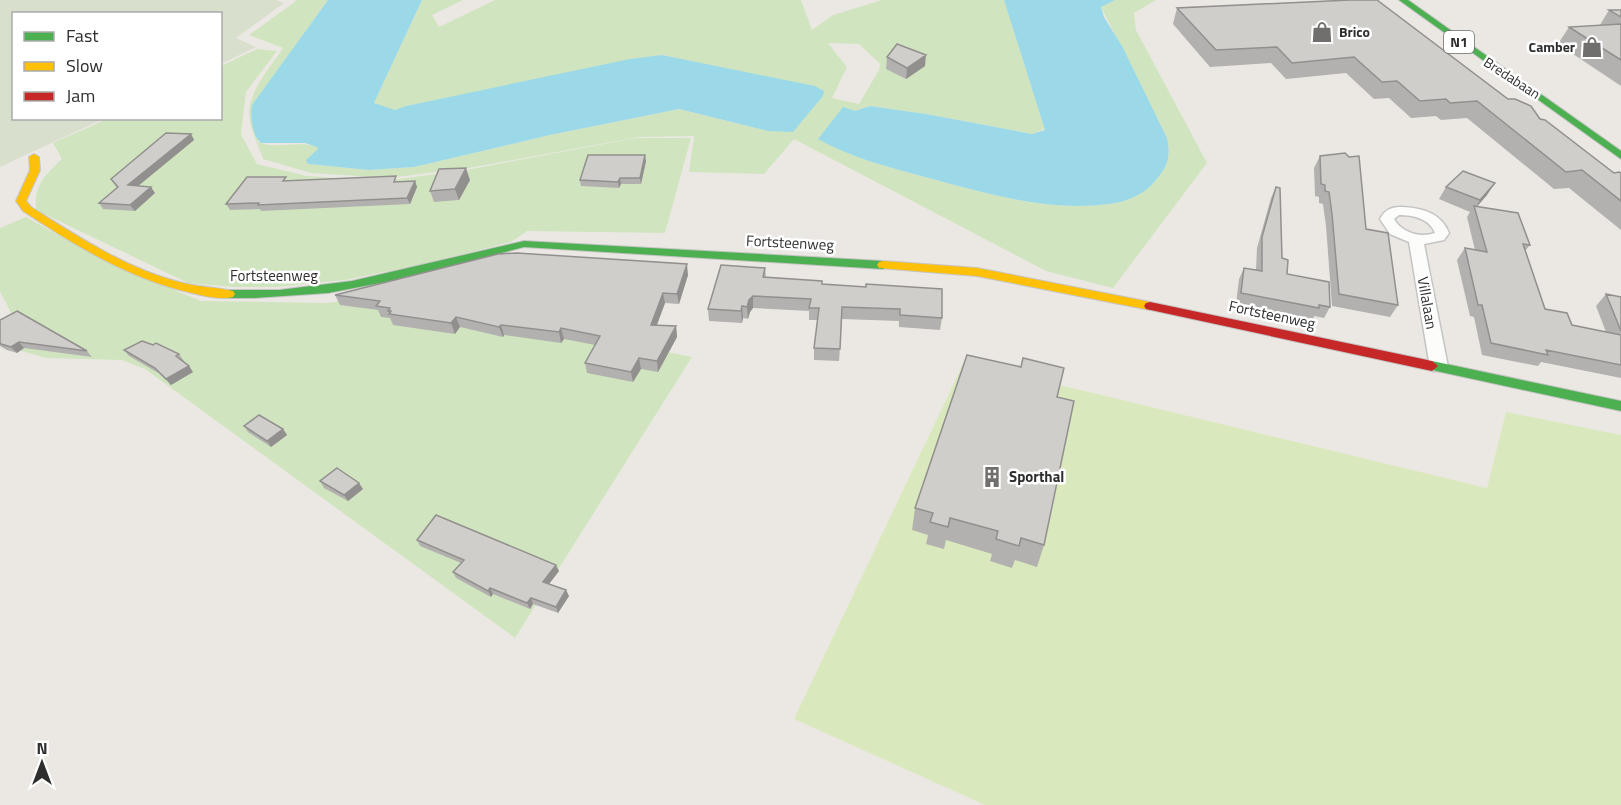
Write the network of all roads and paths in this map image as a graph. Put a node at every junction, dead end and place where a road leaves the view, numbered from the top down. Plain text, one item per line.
1 (1403, 0) edge
2 (1437, 25) junction
3 (1471, 30) dead end
4 (1621, 156) edge
5 (34, 157) dead end
6 (1416, 239) dead end
7 (1439, 367) junction
8 (1621, 406) edge

1 - 2 street, Bredabaan / N1
2 - 3 street
2 - 4 street, Bredabaan / N1
5 - 7 street, Fortsteenweg
6 - 7 street, Villalaan
7 - 8 street, Fortsteenweg

